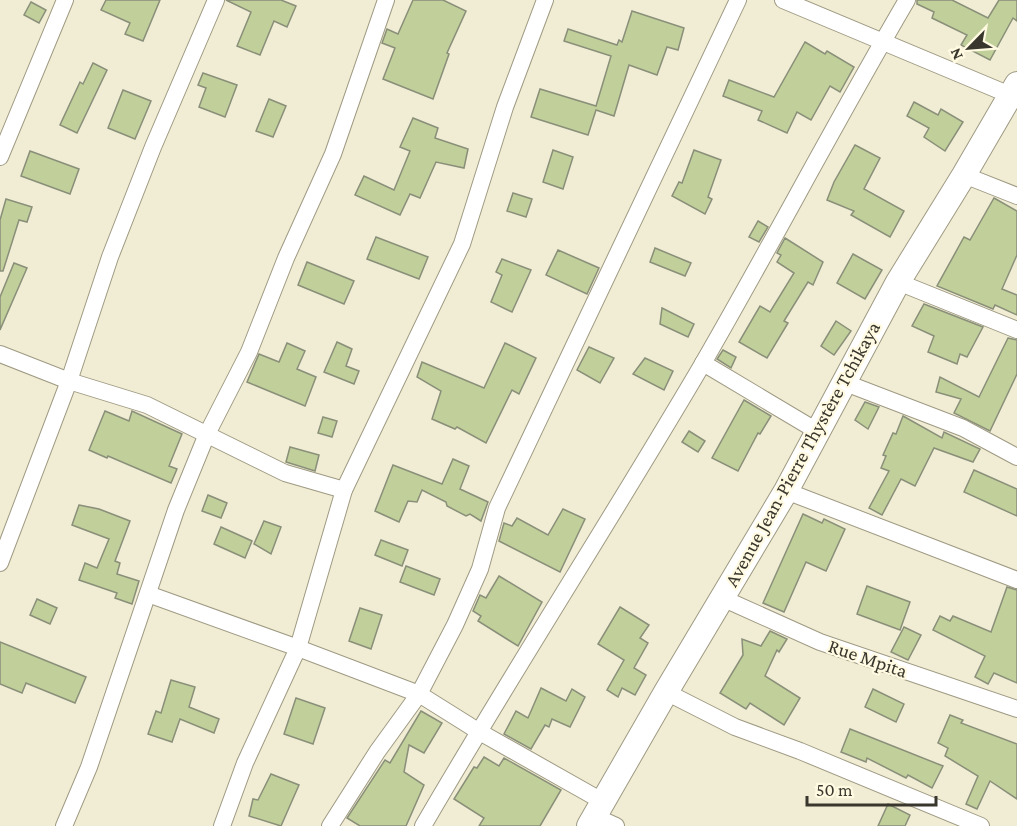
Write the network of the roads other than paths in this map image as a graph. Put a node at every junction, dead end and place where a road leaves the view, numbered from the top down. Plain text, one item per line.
1 (65, 0) edge
2 (216, 0) edge
3 (386, 0) edge
4 (545, 0) edge
5 (738, 0) edge
6 (783, 0) edge
7 (907, 0) edge
8 (883, 41) junction
9 (1013, 89) edge
10 (0, 157) edge
11 (964, 175) junction
12 (1017, 196) edge
13 (898, 282) junction
14 (1017, 330) edge
15 (0, 354) edge
16 (703, 363) junction
17 (69, 381) junction
18 (843, 382) junction
19 (817, 431) junction
20 (207, 434) junction
21 (1017, 457) edge
22 (344, 490) junction
23 (786, 491) junction
24 (0, 563) edge
25 (1017, 580) edge
26 (148, 594) junction
27 (722, 598) junction
28 (298, 648) junction
29 (666, 692) junction
30 (419, 694) junction
31 (1017, 709) edge
32 (478, 731) junction
33 (595, 814) edge
34 (64, 826) edge
35 (222, 826) edge
36 (330, 826) edge
37 (423, 826) edge
38 (616, 826) edge
39 (981, 826) edge

1 - 10 street
2 - 17 street
3 - 20 street
4 - 22 street
5 - 30 street
6 - 8 street
7 - 8 street
8 - 9 street
8 - 16 street
9 - 11 street, Avenue Jean-Pierre Thystère Tchikaya
11 - 12 street
11 - 13 street, Avenue Jean-Pierre Thystère Tchikaya
13 - 14 street
13 - 18 street, Avenue Jean-Pierre Thystère Tchikaya
15 - 17 street
16 - 19 street
16 - 32 street
17 - 20 street
17 - 24 street
18 - 19 street, Avenue Jean-Pierre Thystère Tchikaya
18 - 21 street
19 - 23 street, Avenue Jean-Pierre Thystère Tchikaya
20 - 22 street
20 - 26 street
22 - 28 street
23 - 25 street
23 - 27 street, Avenue Jean-Pierre Thystère Tchikaya
26 - 28 street
26 - 34 street
27 - 29 street, Avenue Jean-Pierre Thystère Tchikaya
27 - 31 street, Rue Mpita
28 - 30 street
28 - 35 street
29 - 33 street, Avenue Jean-Pierre Thystère Tchikaya
29 - 39 street
30 - 32 street
30 - 36 street
32 - 33 street
32 - 37 street
33 - 38 street

